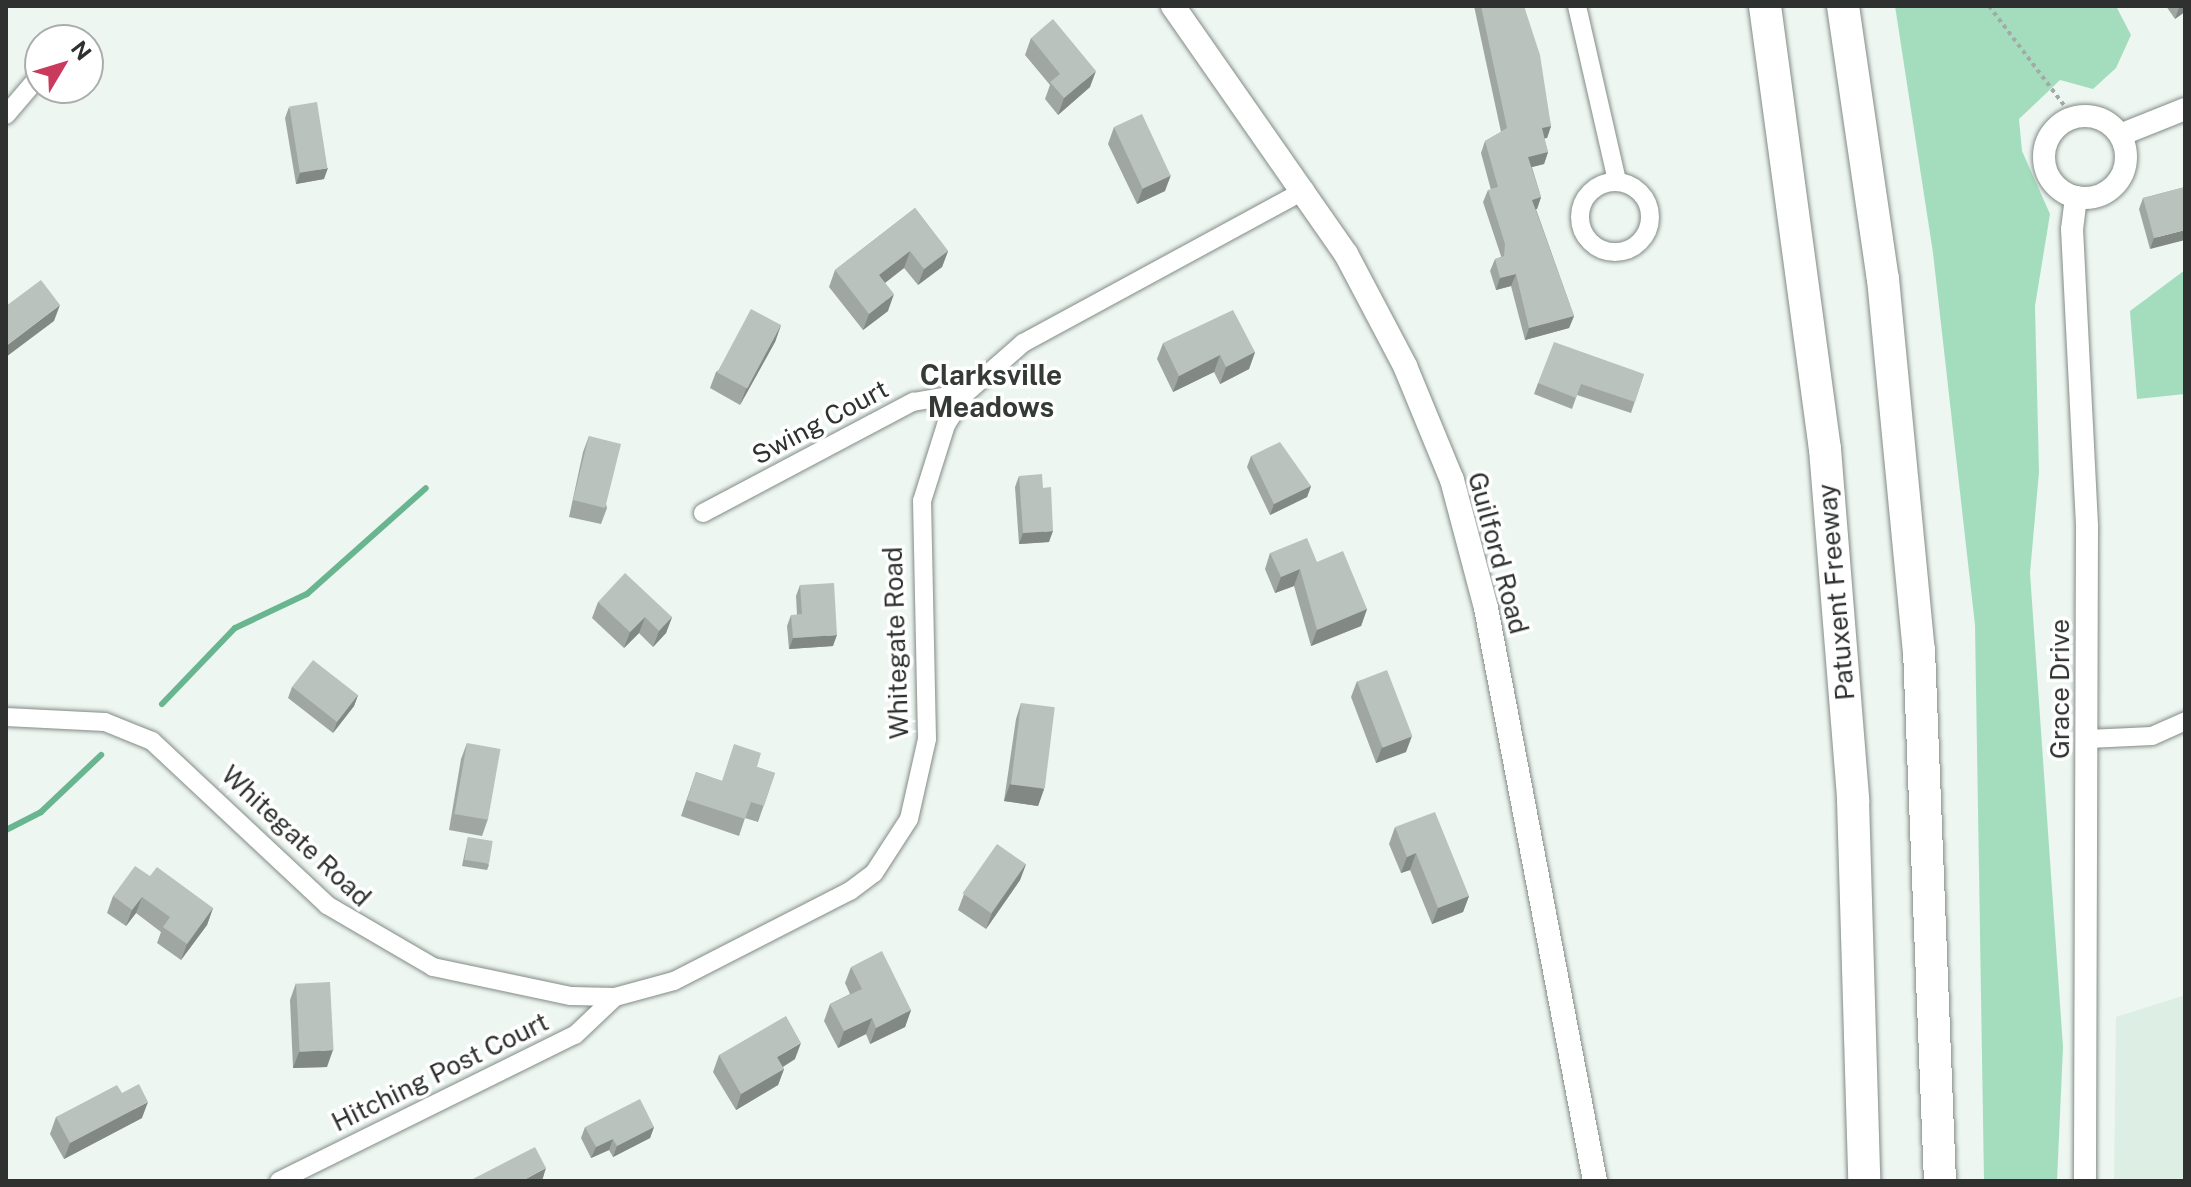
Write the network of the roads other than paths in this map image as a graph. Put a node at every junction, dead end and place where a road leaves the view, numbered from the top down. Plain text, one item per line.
1 (1173, 6) edge
2 (1577, 6) edge
3 (1765, 6) edge
4 (1843, 6) edge
5 (24, 94) edge
6 (2185, 109) edge
7 (6, 115) edge
8 (2120, 135) junction
9 (1617, 181) dead end
10 (1305, 190) junction
11 (2076, 197) junction
12 (966, 393) junction
13 (703, 513) dead end
14 (6, 717) edge
15 (2185, 721) edge
16 (2088, 739) junction
17 (615, 997) junction
18 (279, 1181) edge
19 (1595, 1181) edge
20 (1864, 1181) edge
21 (1940, 1181) edge
22 (2085, 1181) edge

1 - 10 main road, Guilford Road
2 - 9 street
3 - 20 highway, Patuxent Freeway
4 - 21 highway
5 - 7 street
6 - 8 street
8 - 11 street
8 - 11 street
10 - 12 street, Whitegate Road
10 - 19 main road, Guilford Road
11 - 16 street, Grace Drive
12 - 13 street, Swing Court
12 - 17 street, Whitegate Road
14 - 17 street, Whitegate Road
15 - 16 street
16 - 22 street, Grace Drive
17 - 18 street, Hitching Post Court

